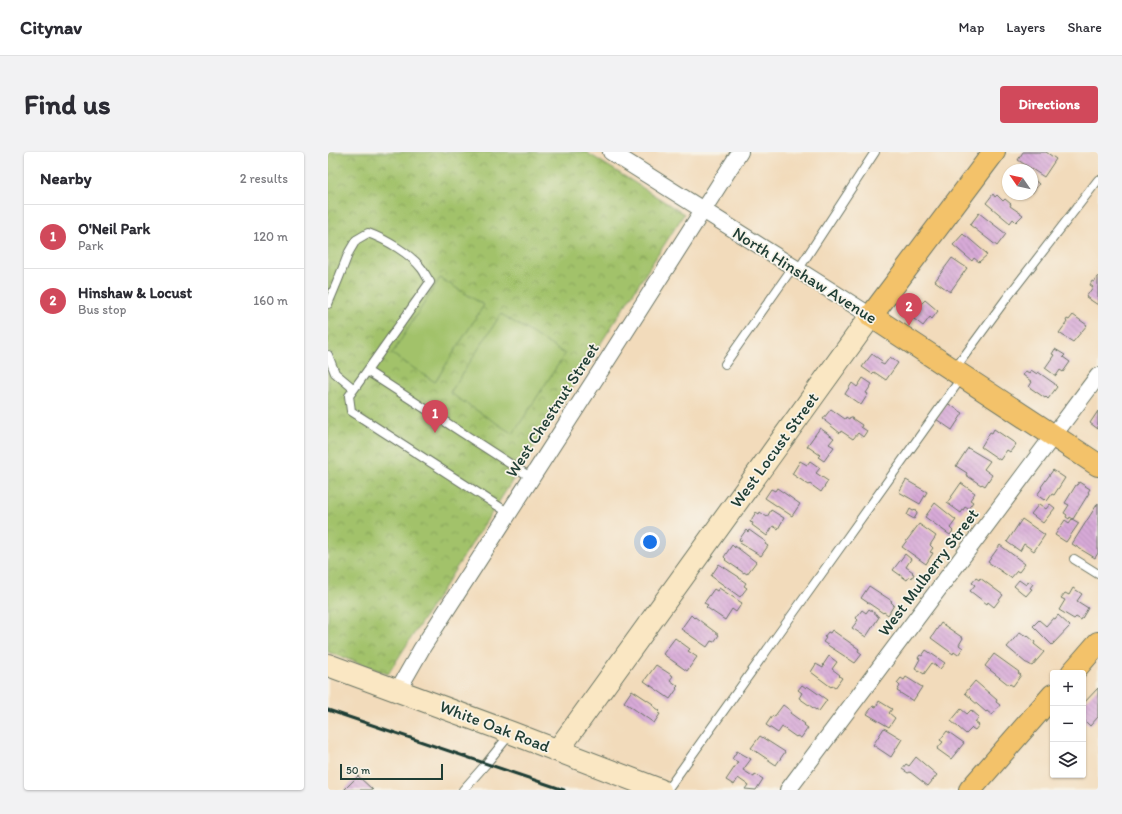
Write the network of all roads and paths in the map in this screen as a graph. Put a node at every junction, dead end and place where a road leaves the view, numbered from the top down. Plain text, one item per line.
1 (611, 152) edge
2 (740, 152) edge
3 (875, 152) edge
4 (994, 152) edge
5 (1098, 180) edge
6 (702, 210) junction
7 (795, 269) junction
8 (328, 304) edge
9 (871, 316) junction
10 (328, 355) edge
11 (725, 364) dead end
12 (367, 371) junction
13 (958, 374) junction
14 (1098, 376) edge
15 (354, 389) junction
16 (1053, 436) junction
17 (1098, 465) edge
18 (532, 478) junction
19 (509, 513) junction
20 (1074, 559) dead end
21 (1098, 574) edge
22 (1098, 643) edge
23 (328, 665) edge
24 (1075, 670) edge
25 (398, 690) junction
26 (1050, 698) edge
27 (512, 733) junction
28 (558, 750) junction
29 (627, 784) edge
30 (463, 790) edge
31 (660, 790) edge
32 (667, 790) edge
33 (788, 790) edge
34 (970, 790) edge

1 - 6 street, North Hinshaw Avenue
2 - 6 street, West Chestnut Street
3 - 7 lane
4 - 9 main road, West Locust Street
5 - 13 lane
6 - 7 street, North Hinshaw Avenue
6 - 18 street, West Chestnut Street
7 - 9 street, North Hinshaw Avenue
7 - 11 lane
8 - 12 lane
9 - 13 main road, North Hinshaw Avenue
9 - 28 street, West Locust Street
10 - 15 lane
12 - 15 lane
12 - 18 lane
13 - 16 main road, North Hinshaw Avenue
13 - 32 lane
14 - 16 street, West Mulberry Street
15 - 19 lane
16 - 17 main road, North Hinshaw Avenue
16 - 33 street, West Mulberry Street
18 - 19 street, West Chestnut Street
19 - 25 street, West Chestnut Street
20 - 21 lane
22 - 24 main road
23 - 25 street, White Oak Road
25 - 27 street, White Oak Road
26 - 34 main road
27 - 28 street, White Oak Road
27 - 30 lane
28 - 29 street, White Oak Road
29 - 31 street, White Oak Road

